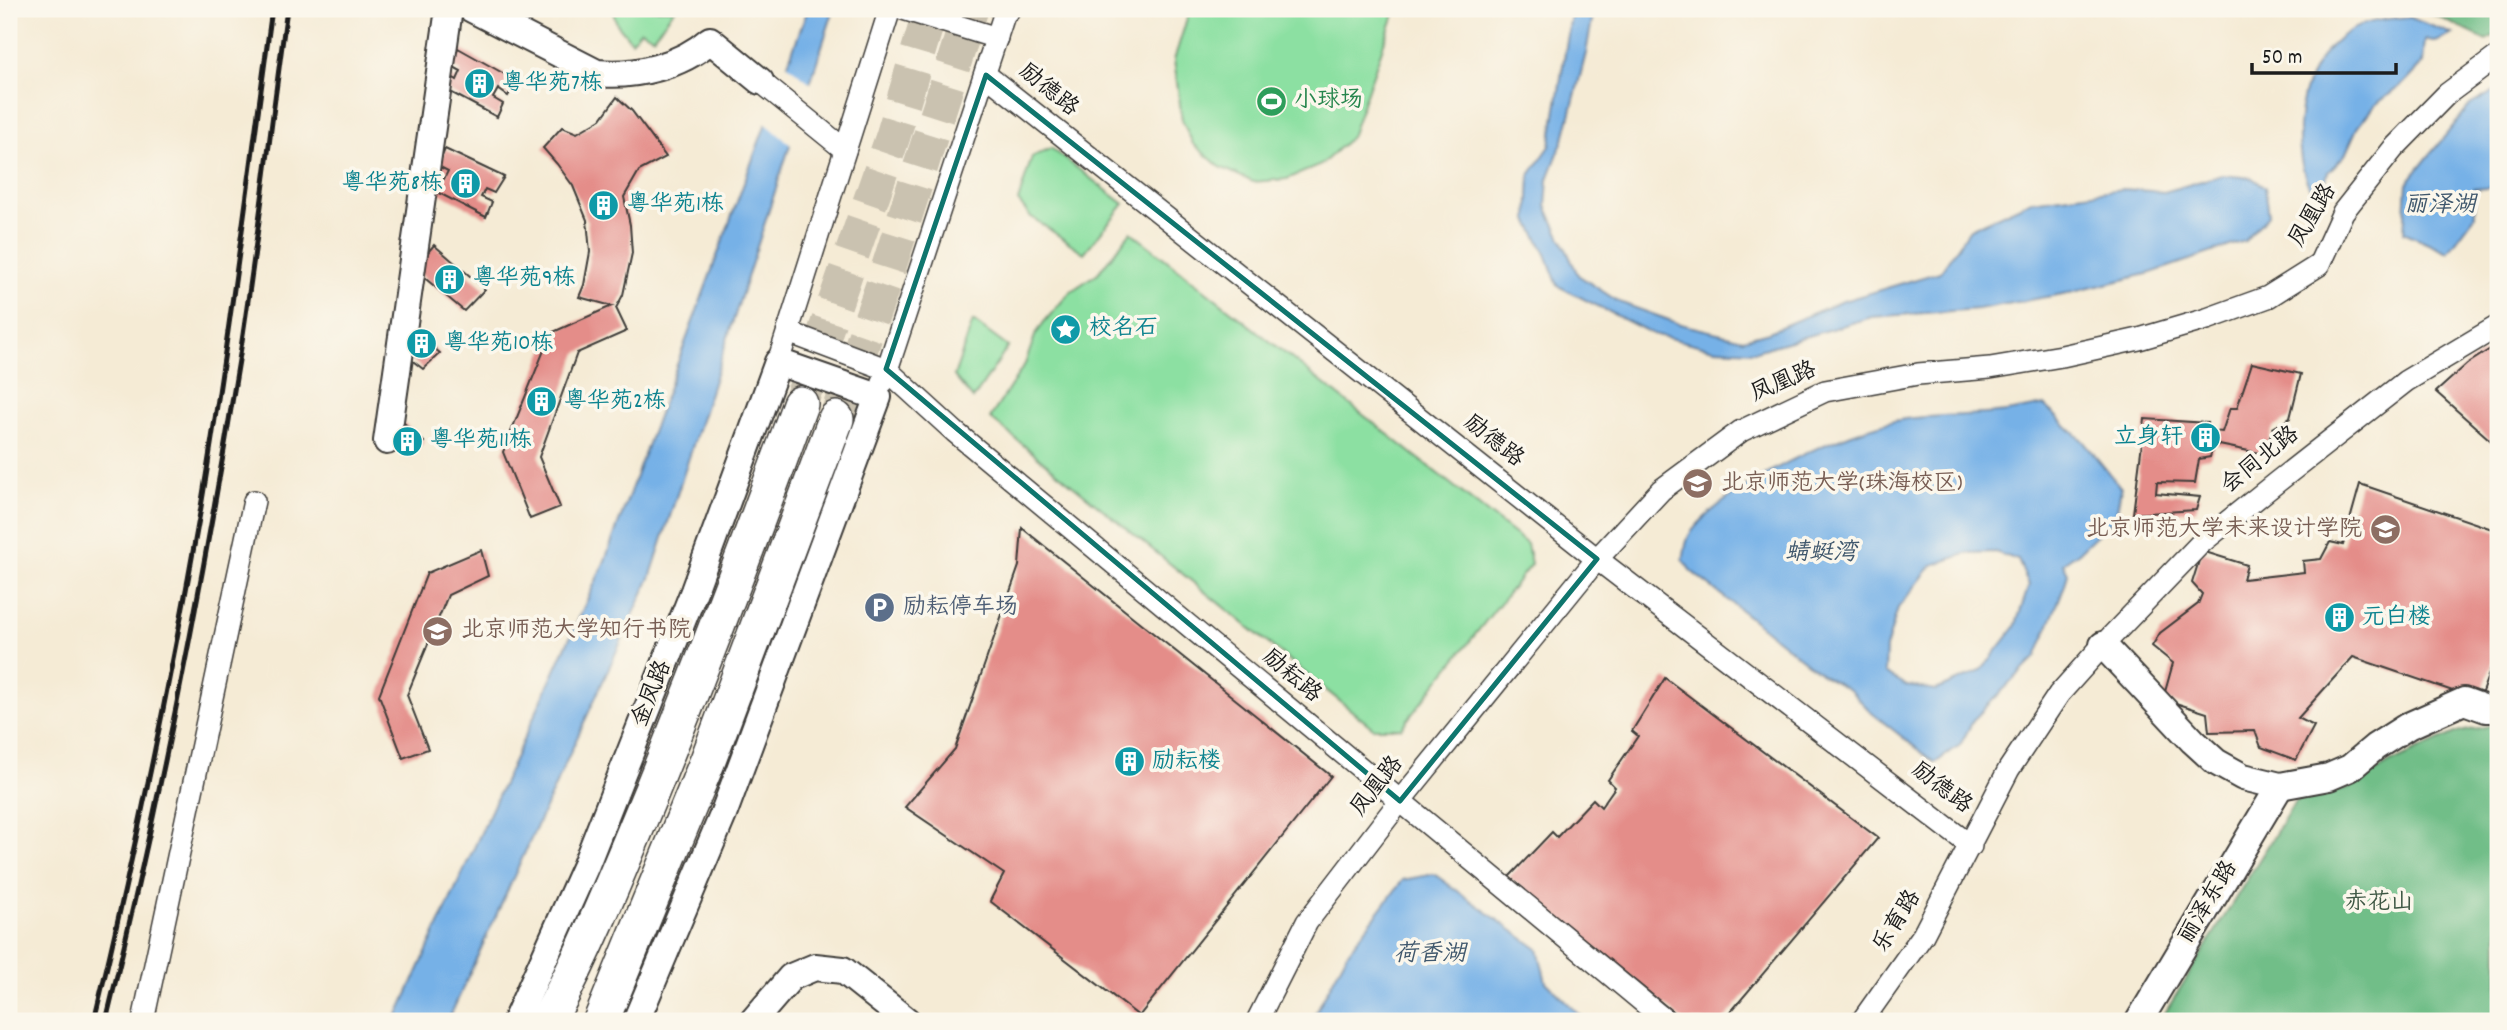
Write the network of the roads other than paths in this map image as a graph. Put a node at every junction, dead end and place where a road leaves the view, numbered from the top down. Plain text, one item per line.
1 (449, 9) edge
2 (472, 9) edge
3 (890, 9) edge
4 (903, 9) edge
5 (1005, 9) edge
6 (997, 38) junction
7 (2498, 56) edge
8 (986, 75) junction
9 (760, 81) joint
10 (845, 150) junction
11 (2498, 326) edge
12 (788, 332) junction
13 (778, 362) junction
14 (886, 369) junction
15 (878, 397) junction
16 (800, 404) tunnel mouth
17 (836, 419) tunnel mouth
18 (387, 441) dead end
19 (254, 500) dead end
20 (1597, 559) junction
21 (2103, 645) junction
22 (2498, 709) edge
23 (2280, 786) junction
24 (1399, 801) junction
25 (1971, 845) junction
26 (143, 1021) edge
27 (516, 1021) edge
28 (548, 1021) edge
29 (601, 1021) edge
30 (636, 1021) edge
31 (753, 1021) edge
32 (908, 1021) edge
33 (1257, 1021) edge
34 (1665, 1021) edge
35 (1862, 1021) edge
36 (2139, 1021) edge

1 - 18 street
2 - 9 street
3 - 10 street
4 - 6 street
5 - 6 street
6 - 8 street
7 - 20 street, 凤凰路
8 - 14 street
8 - 20 street, 励德路
9 - 10 street
10 - 12 street
11 - 21 street, 会同北路
12 - 13 street
12 - 14 street
13 - 15 street
13 - 27 street, 金凤路
14 - 15 street
14 - 24 street, 励耘路
15 - 30 street
16 - 28 highway, 金凤路
17 - 29 highway
19 - 26 street
20 - 24 street, 凤凰路
20 - 25 street, 励德路
21 - 23 street
21 - 25 street, 会同北路
22 - 23 street
23 - 36 street, 丽泽东路
24 - 33 street, 凤凰路
24 - 34 street, 励耘路
25 - 35 street, 乐育路
31 - 32 street

